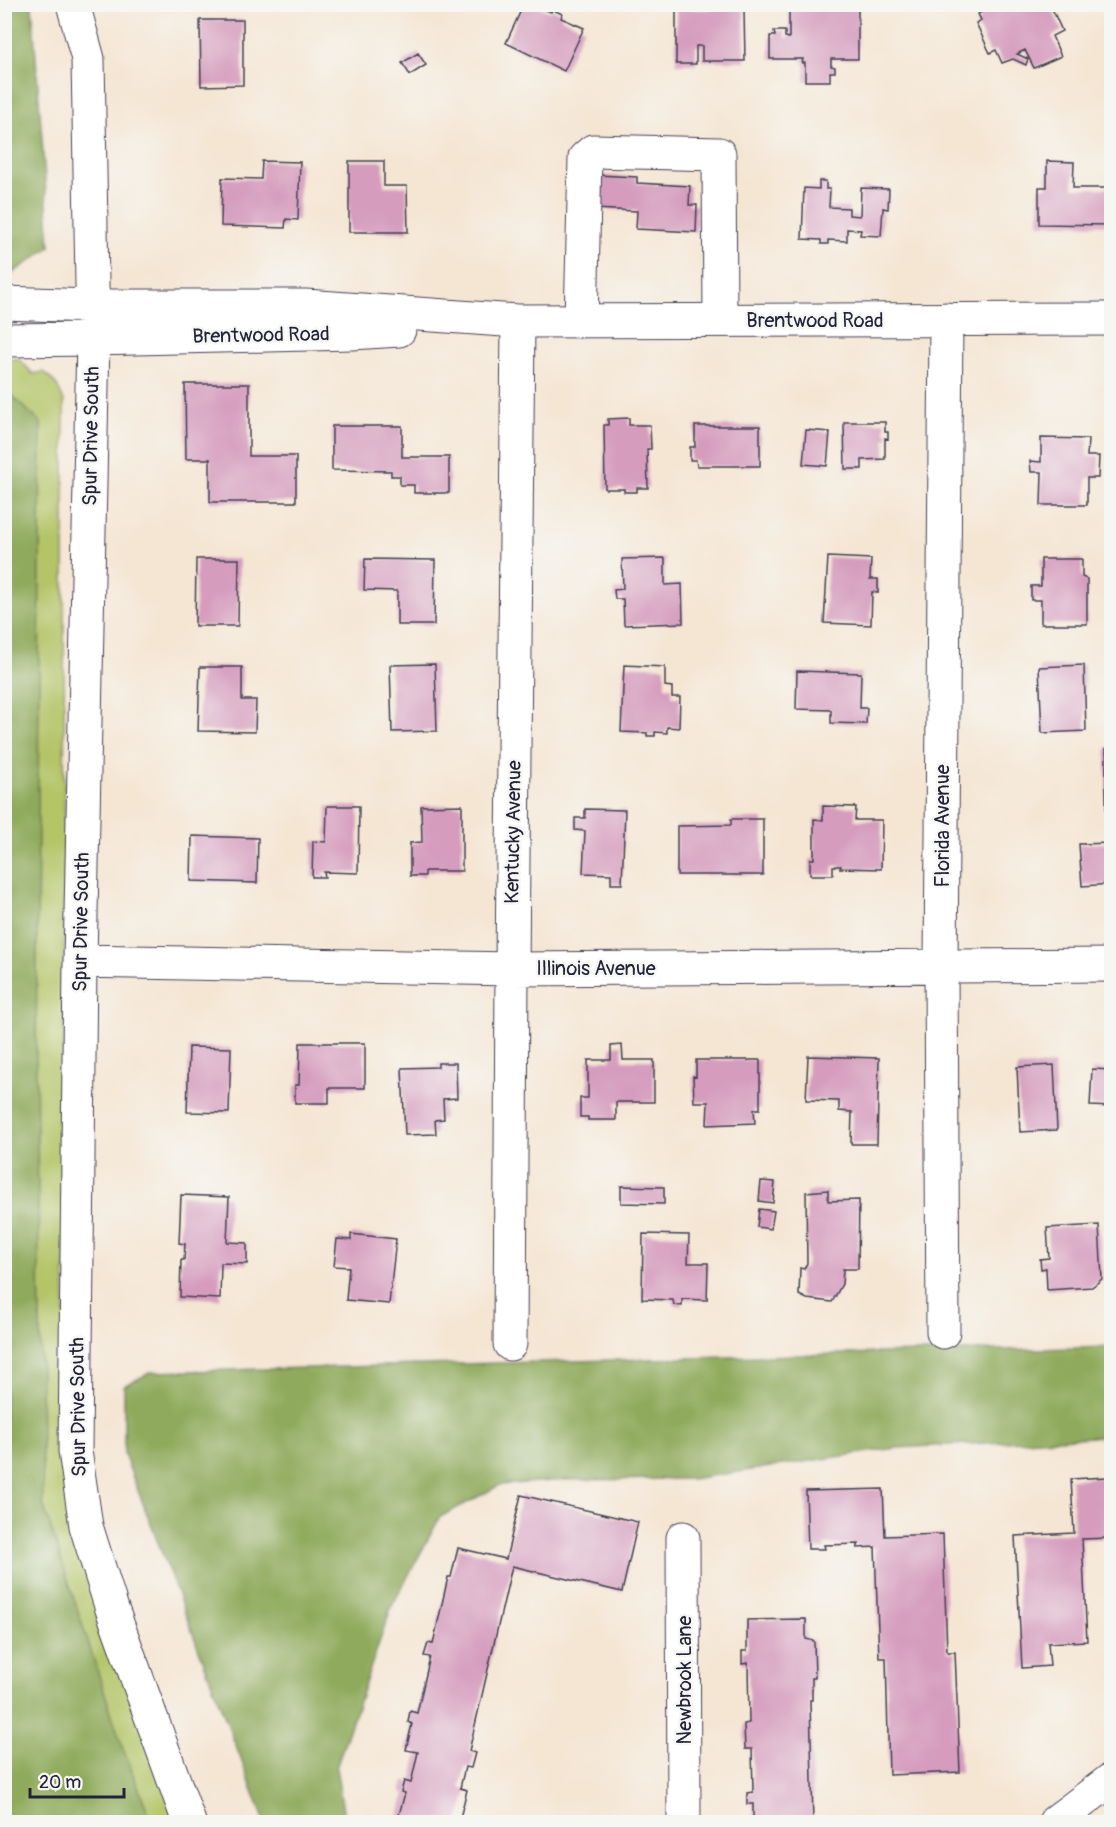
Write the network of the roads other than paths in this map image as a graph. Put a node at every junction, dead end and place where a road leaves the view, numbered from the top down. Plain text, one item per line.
1 (73, 4) edge
2 (4, 303) edge
3 (91, 306) junction
4 (946, 319) junction
5 (1112, 319) edge
6 (720, 320) junction
7 (518, 321) junction
8 (581, 321) junction
9 (93, 339) junction
10 (4, 340) edge
11 (80, 961) junction
12 (1112, 965) edge
13 (941, 967) junction
14 (512, 969) junction
15 (943, 1332) dead end
16 (510, 1344) dead end
17 (684, 1538) dead end
18 (1112, 1779) edge
19 (189, 1822) edge
20 (684, 1822) edge
21 (1055, 1822) edge

1 - 3 street, Spur Drive South
2 - 3 street, Brentwood Road
3 - 7 street, Brentwood Road
3 - 9 street, Spur Drive South
4 - 5 street, Brentwood Road
4 - 6 street, Brentwood Road
4 - 13 street, Florida Avenue
6 - 8 street, Brentwood Road
6 - 8 street
7 - 8 street, Brentwood Road
7 - 9 street, Brentwood Road
7 - 14 street, Kentucky Avenue
9 - 10 street, Brentwood Road
9 - 11 street, Spur Drive South
11 - 14 street, Illinois Avenue
11 - 19 street, Spur Drive South
12 - 13 street, Illinois Avenue
13 - 14 street, Illinois Avenue
13 - 15 street, Florida Avenue
14 - 16 street, Kentucky Avenue
17 - 20 street, Newbrook Lane
18 - 21 street

